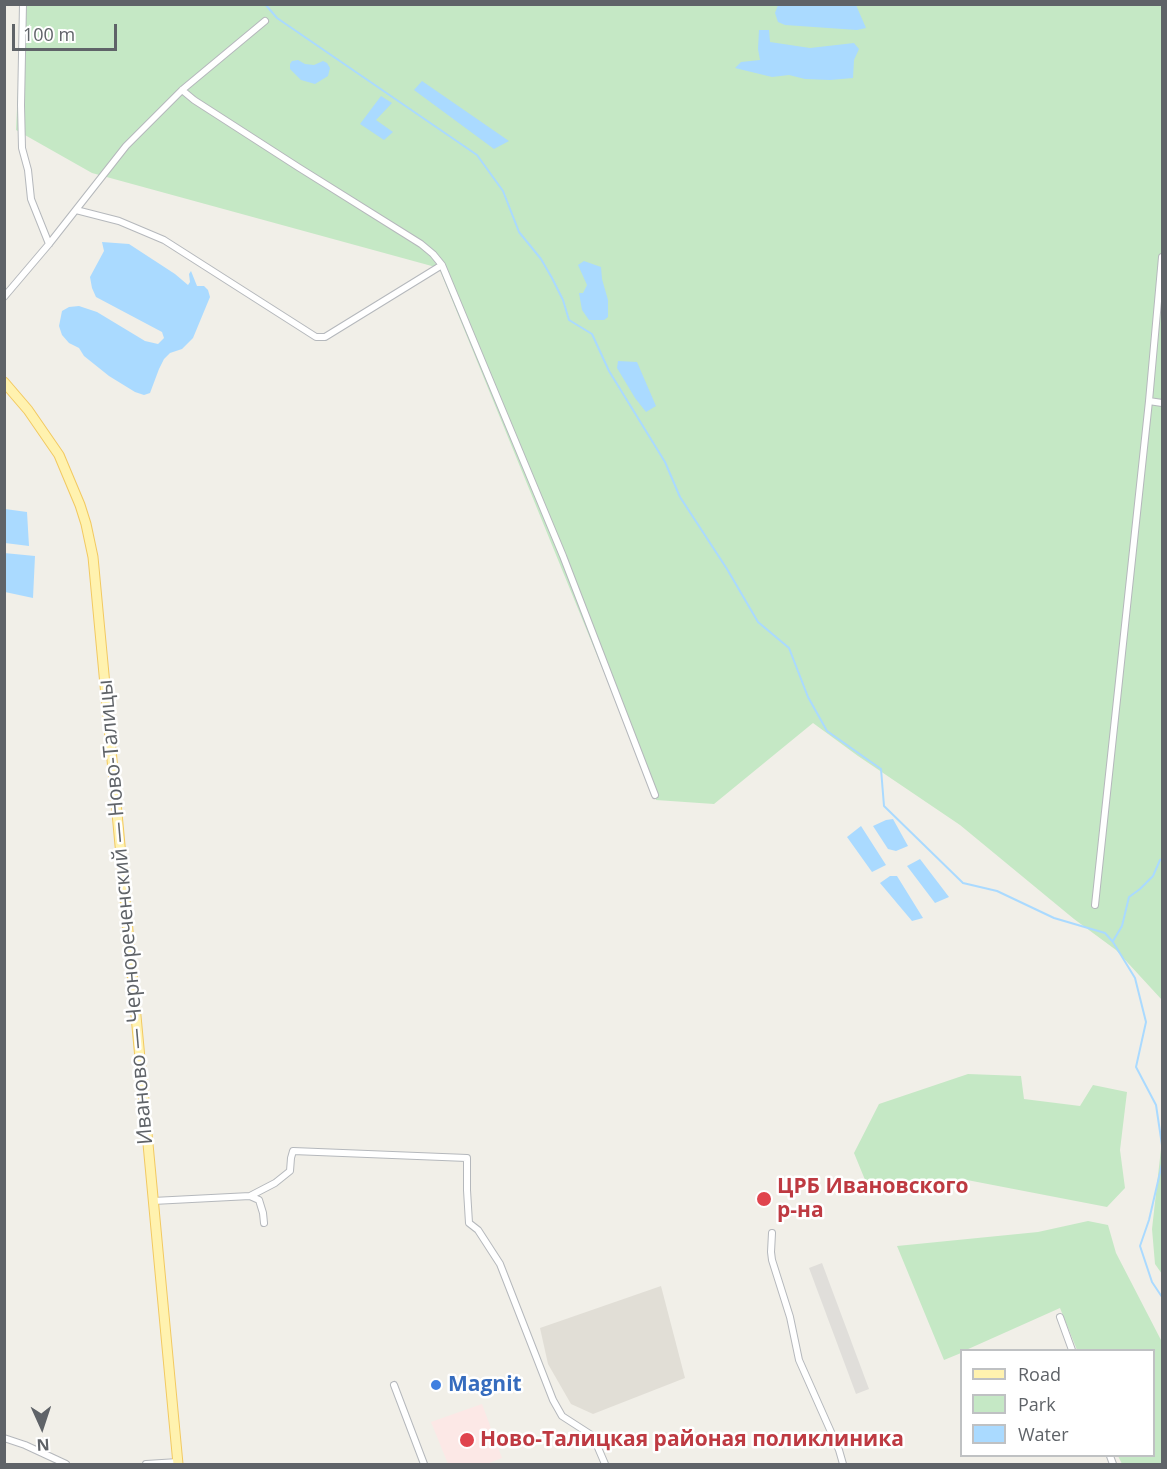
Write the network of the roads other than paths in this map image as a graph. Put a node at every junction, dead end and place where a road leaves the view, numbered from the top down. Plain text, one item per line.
1 (23, 4) edge
2 (265, 21) dead end
3 (182, 90) junction
4 (76, 210) junction
5 (50, 243) junction
6 (1162, 257) edge
7 (442, 265) junction
8 (4, 297) edge
9 (4, 382) edge
10 (1149, 401) junction
11 (1162, 403) edge
12 (655, 795) dead end
13 (1095, 905) dead end
14 (250, 1196) junction
15 (153, 1201) junction
16 (264, 1222) dead end
17 (772, 1233) dead end
18 (1060, 1317) dead end
19 (1072, 1349) edge
20 (394, 1385) dead end
21 (4, 1438) edge
22 (178, 1463) edge
23 (66, 1464) edge
24 (146, 1464) edge
25 (424, 1464) edge
26 (605, 1464) edge
27 (843, 1464) edge

1 - 5 street
2 - 3 street
3 - 4 street
3 - 7 street
4 - 5 street
4 - 7 street
5 - 8 street
6 - 10 street
7 - 12 street
9 - 15 main road, Иваново — Чернореченский — Ново-Талицы
10 - 11 street
10 - 13 street
14 - 15 street
14 - 16 street
14 - 26 street
15 - 22 main road, Иваново — Чернореченский — Ново-Талицы
17 - 27 street
18 - 19 street
20 - 25 street
21 - 23 street
22 - 24 street

